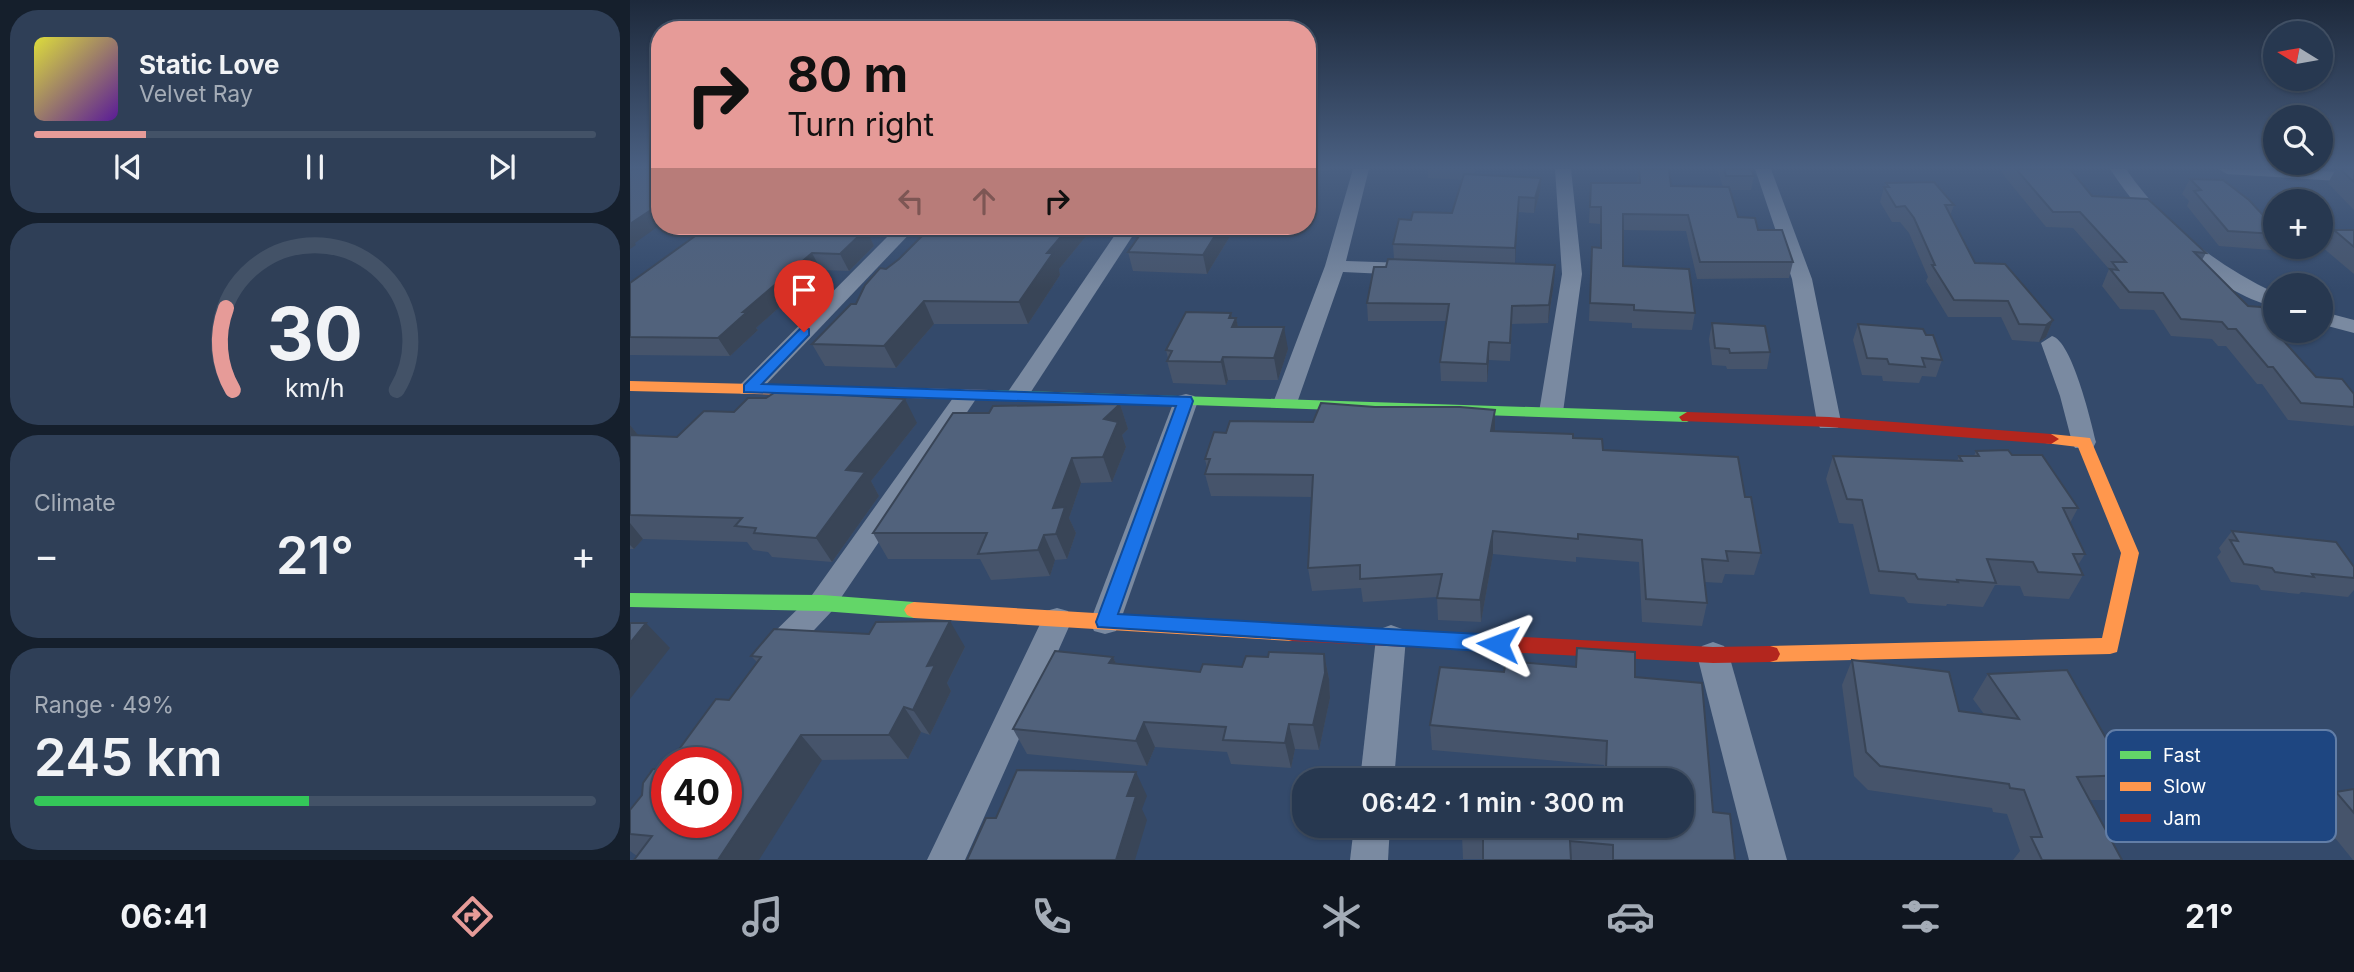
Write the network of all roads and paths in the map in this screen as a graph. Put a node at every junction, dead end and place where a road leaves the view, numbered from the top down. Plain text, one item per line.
1 (1350, 209) edge
2 (1564, 209) edge
3 (1777, 209) edge
4 (2148, 209) edge
5 (899, 235) edge
6 (1124, 235) edge
7 (1335, 266) junction
8 (1433, 270) edge
9 (2263, 296) edge
10 (2333, 321) edge
11 (2354, 327) edge
12 (2052, 343) dead end
13 (630, 386) edge
14 (749, 389) junction
15 (1017, 396) junction
16 (966, 397) junction
17 (1186, 401) junction
18 (1285, 403) junction
19 (1551, 412) junction
20 (1829, 422) junction
21 (2084, 442) junction
22 (630, 600) edge
23 (821, 603) junction
24 (1058, 620) junction
25 (1105, 622) junction
26 (1391, 638) junction
27 (1713, 655) junction
28 (754, 673) edge
29 (1378, 768) edge
30 (1371, 838) edge
31 (946, 860) edge
32 (1369, 860) edge
33 (1768, 860) edge

1 - 7 street
2 - 19 street
3 - 20 street
4 - 9 street
5 - 14 street
6 - 15 street
7 - 8 street
7 - 18 street
10 - 11 street
12 - 21 street
13 - 14 street
14 - 16 street
15 - 16 street
15 - 17 street
16 - 23 street
17 - 18 street
17 - 25 street
18 - 19 street
19 - 20 street
20 - 21 street
21 - 27 street
22 - 23 street
23 - 24 street
23 - 28 street
24 - 25 street
24 - 31 street
25 - 26 street
26 - 27 street
26 - 29 street
27 - 33 street
30 - 32 street

